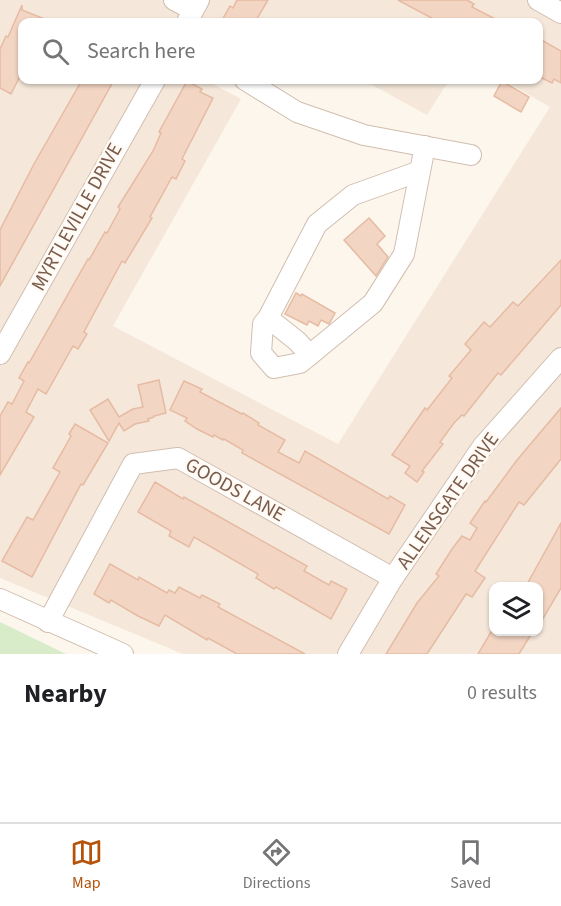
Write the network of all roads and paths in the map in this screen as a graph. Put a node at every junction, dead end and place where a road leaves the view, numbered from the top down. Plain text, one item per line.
1 (174, 0) edge
2 (537, 0) edge
3 (193, 11) edge
4 (561, 13) edge
5 (153, 84) edge
6 (252, 84) edge
7 (425, 146) junction
8 (471, 155) dead end
9 (420, 171) junction
10 (268, 318) junction
11 (0, 354) edge
12 (310, 355) junction
13 (561, 358) edge
14 (393, 578) junction
15 (0, 599) edge
16 (48, 622) junction
17 (123, 654) edge
18 (348, 654) edge

1 - 3 street
2 - 4 street
5 - 11 street, MYRTLEVILLE DRIVE
6 - 7 street
7 - 8 street
7 - 9 street
9 - 10 street
9 - 12 street
10 - 12 street
10 - 12 street
13 - 14 street, ALLENSGATE DRIVE
14 - 16 street, GOODS LANE
14 - 18 street, ALLENSGATE DRIVE
15 - 16 street
16 - 17 street

